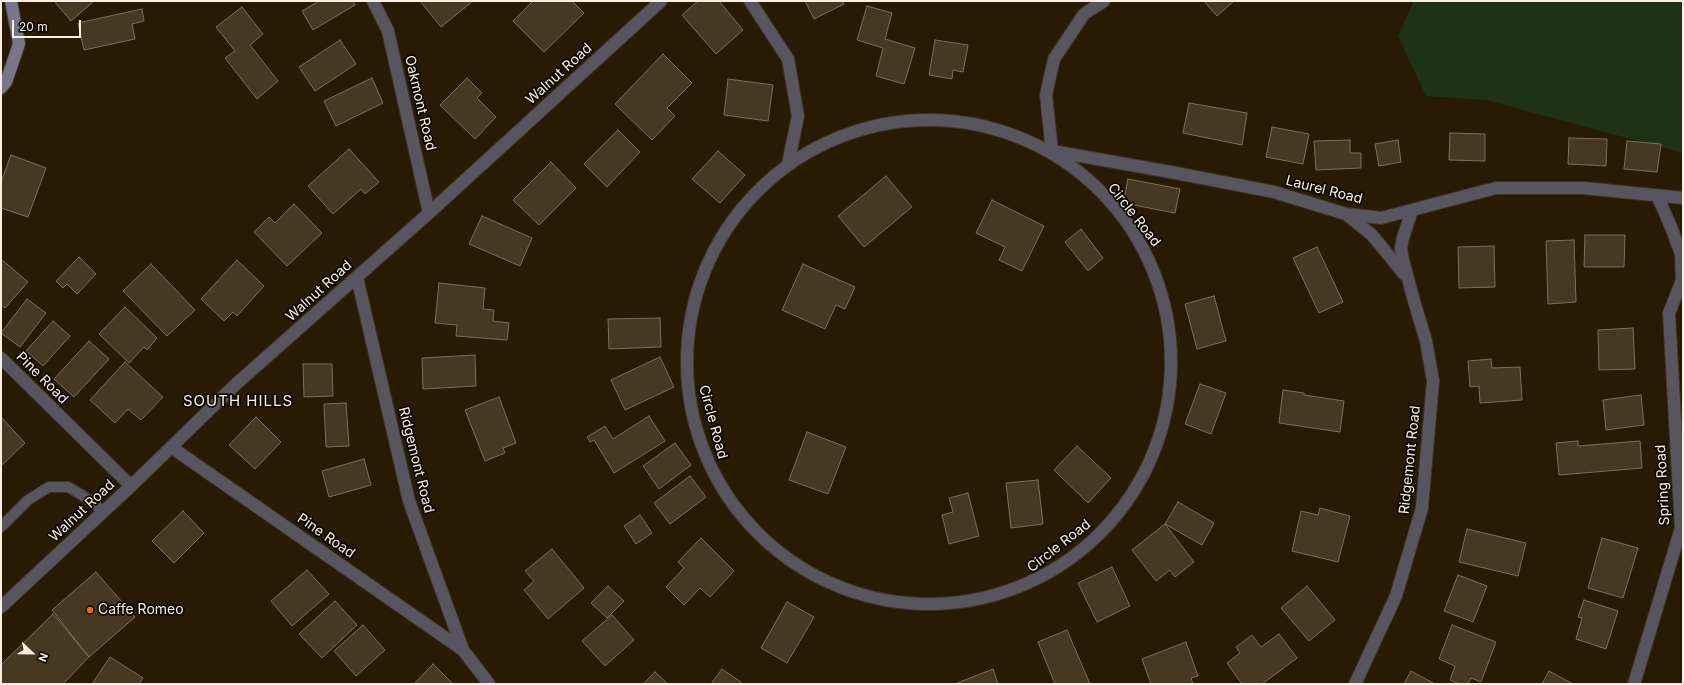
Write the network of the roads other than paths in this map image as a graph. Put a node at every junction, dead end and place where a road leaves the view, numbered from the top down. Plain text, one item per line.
1 (11, 1) edge
2 (373, 1) edge
3 (661, 1) edge
4 (750, 1) edge
5 (1104, 1) edge
6 (3, 83) edge
7 (1052, 151) junction
8 (788, 164) junction
9 (1657, 195) junction
10 (1683, 198) edge
11 (1412, 210) junction
12 (429, 213) junction
13 (1346, 214) junction
14 (357, 277) junction
15 (1408, 278) junction
16 (1682, 280) edge
17 (1, 358) edge
18 (171, 447) junction
19 (130, 486) junction
20 (103, 511) junction
21 (1, 527) edge
22 (3, 601) edge
23 (463, 650) junction
24 (488, 684) edge
25 (1355, 684) edge
26 (1634, 684) edge

1 - 6 street
2 - 12 street, Oakmont Road
3 - 12 street, Walnut Road
4 - 8 street
5 - 7 street
7 - 8 street, Circle Road
7 - 8 street, Circle Road
7 - 13 street, Laurel Road
9 - 10 street, Laurel Road
9 - 11 street, Laurel Road
9 - 16 street, Spring Road
11 - 13 street, Laurel Road
11 - 15 street, Ridgemont Road
12 - 14 street, Walnut Road
13 - 15 street, Ridgemont Road
14 - 18 street, Walnut Road
14 - 23 street, Ridgemont Road
15 - 25 street, Ridgemont Road
16 - 26 street, Spring Road
17 - 19 street, Pine Road
18 - 19 street, Walnut Road
18 - 23 street, Pine Road
19 - 20 street, Walnut Road
20 - 21 lane
20 - 22 street, Walnut Road
23 - 24 street, Ridgemont Road

